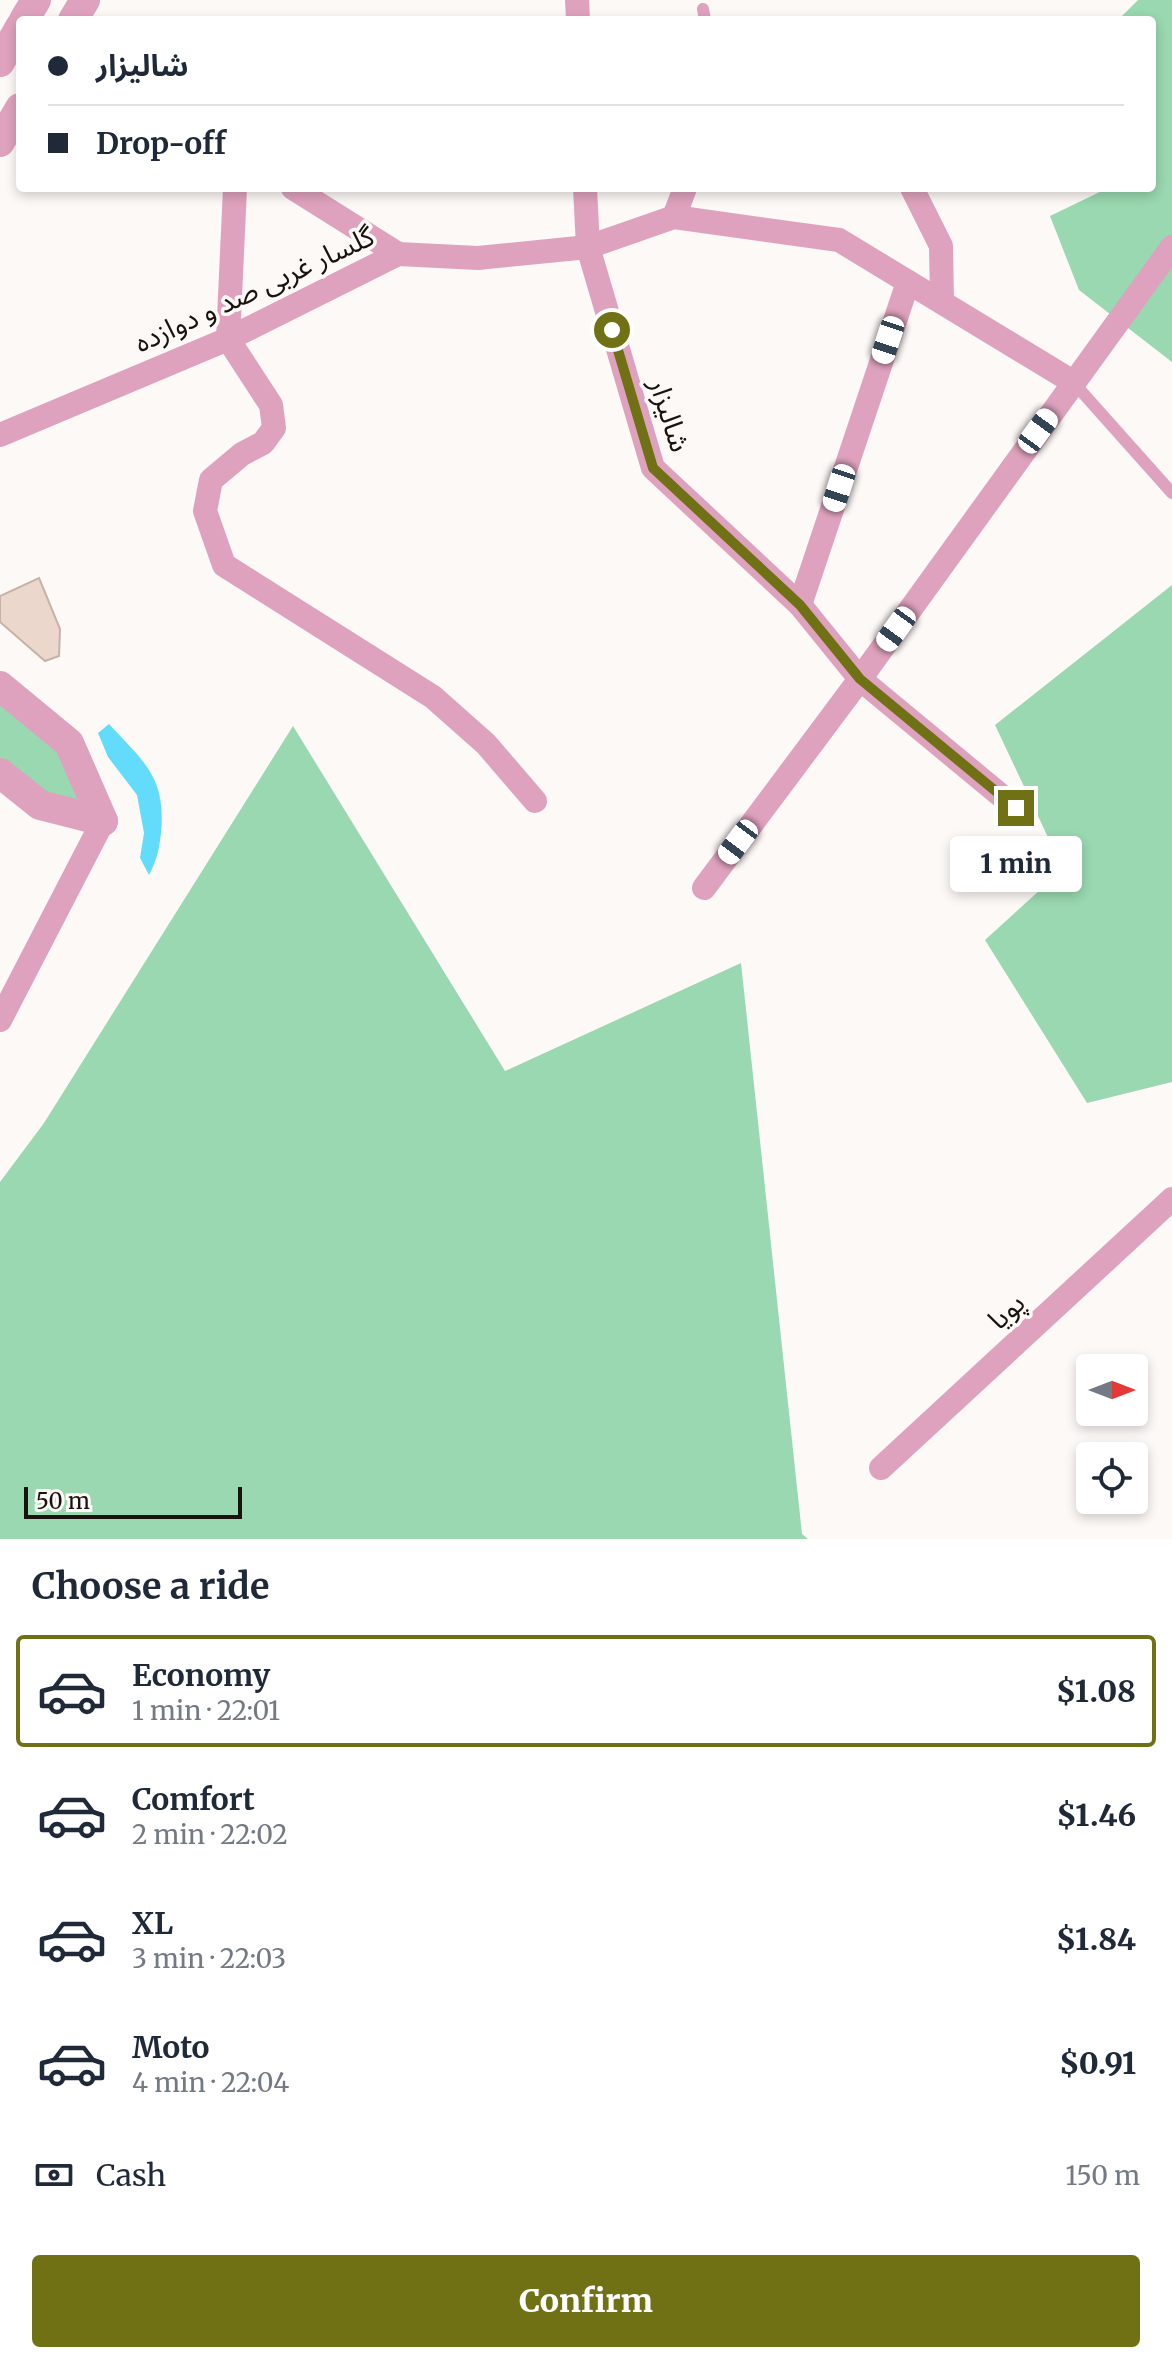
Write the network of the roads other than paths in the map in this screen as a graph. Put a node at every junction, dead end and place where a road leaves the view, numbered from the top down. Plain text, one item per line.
1 (16, 34) edge
2 (0, 62) edge
3 (16, 115) edge
4 (0, 142) edge
5 (235, 192) edge
6 (299, 192) edge
7 (585, 192) edge
8 (683, 192) edge
9 (914, 192) edge
10 (674, 217) junction
11 (588, 247) junction
12 (1172, 247) edge
13 (398, 254) junction
14 (908, 282) junction
15 (942, 302) junction
16 (228, 339) junction
17 (1073, 382) junction
18 (0, 435) edge
19 (1172, 493) edge
20 (800, 605) junction
21 (860, 679) junction
22 (0, 686) edge
23 (0, 773) edge
24 (535, 801) dead end
25 (1016, 808) dead end
26 (103, 821) junction
27 (704, 888) dead end
28 (0, 1020) edge
29 (1172, 1199) edge
30 (881, 1468) dead end

1 - 2 street
3 - 4 street
5 - 16 street
6 - 13 street
7 - 11 street, شالیزار
8 - 10 street
9 - 15 street
10 - 11 street, گلسار غربی صد و دوازده
10 - 14 street, گلسار غربی صد و دوازده
11 - 13 street, گلسار غربی صد و دوازده
11 - 20 street, شالیزار
12 - 17 street
13 - 16 street, گلسار غربی صد و دوازده
14 - 15 street, گلسار غربی صد و دوازده
14 - 20 street
15 - 17 street, گلسار غربی صد و دوازده
16 - 18 street, گلسار غربی صد و دوازده
16 - 24 street
17 - 19 lane
17 - 21 street
20 - 21 street, شالیزار
21 - 25 street, شالیزار
21 - 27 street
22 - 26 street
23 - 26 street
26 - 28 street
29 - 30 street, پویا

